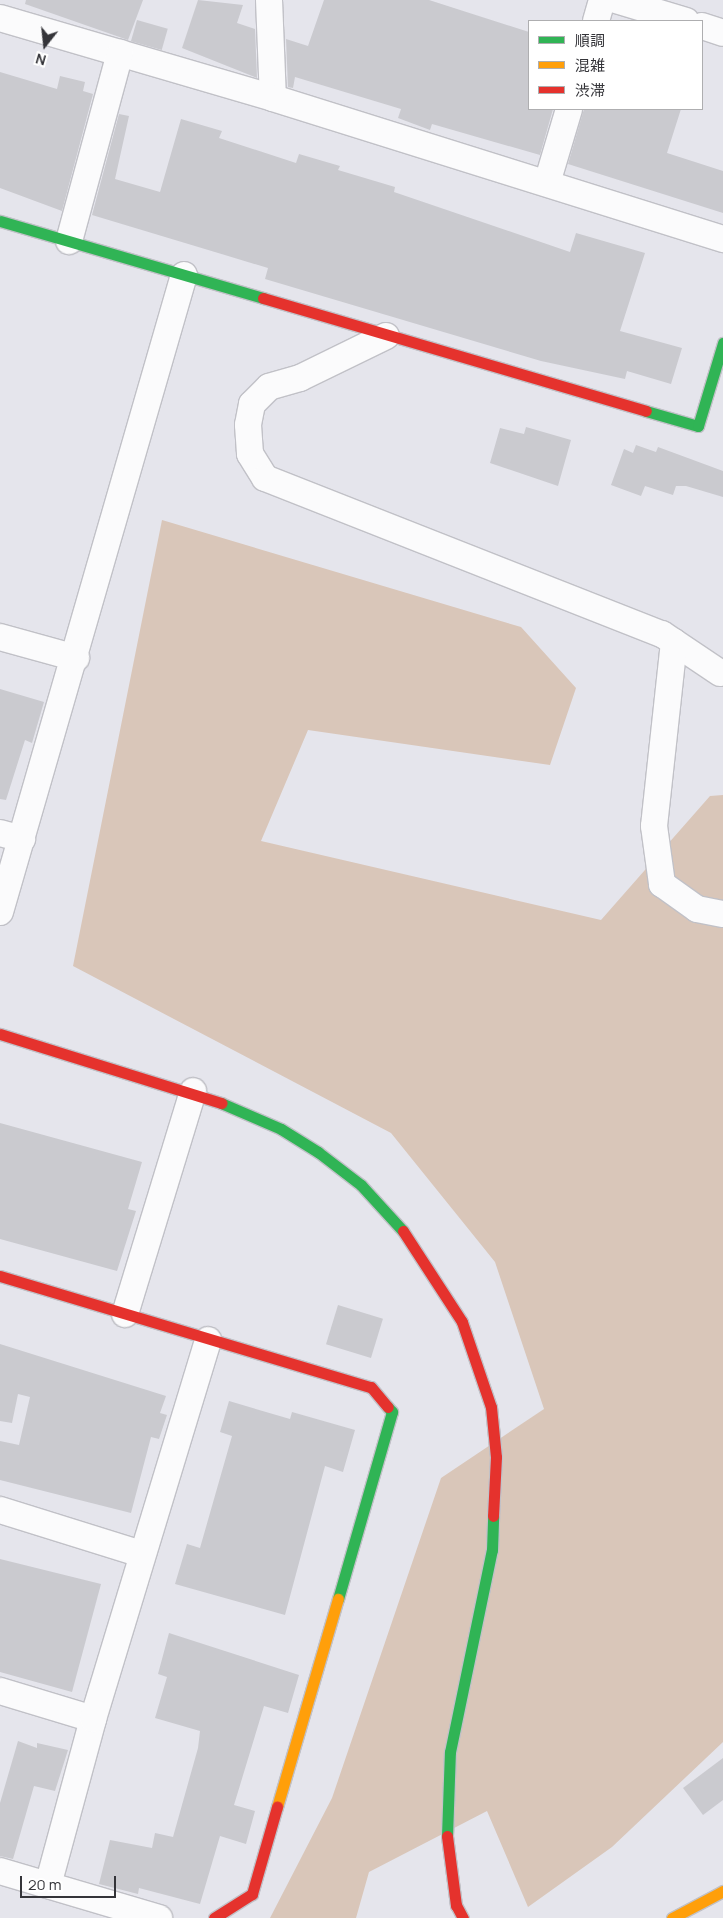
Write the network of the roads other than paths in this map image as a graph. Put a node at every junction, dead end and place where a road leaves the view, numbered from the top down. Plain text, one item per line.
1 (270, 0) edge
2 (602, 0) edge
3 (616, 0) edge
4 (0, 18) edge
5 (596, 20) edge
6 (683, 20) edge
7 (703, 26) edge
8 (723, 33) edge
9 (120, 52) junction
10 (273, 98) junction
11 (569, 110) edge
12 (547, 183) junction
13 (0, 220) edge
14 (69, 240) junction
15 (723, 240) edge
16 (184, 275) junction
17 (386, 336) junction
18 (723, 343) edge
19 (0, 637) edge
20 (674, 642) junction
21 (76, 658) junction
22 (720, 673) dead end
23 (11, 836) edge
24 (0, 912) edge
25 (723, 914) edge
26 (0, 1034) edge
27 (194, 1091) junction
28 (0, 1276) edge
29 (125, 1314) junction
30 (208, 1340) junction
31 (0, 1510) edge
32 (141, 1554) junction
33 (0, 1691) edge
34 (93, 1719) junction
35 (0, 1871) edge
36 (48, 1885) junction
37 (723, 1891) edge
38 (159, 1918) edge
39 (214, 1918) edge
40 (463, 1918) edge
41 (672, 1918) edge

1 - 10 street
2 - 5 street
3 - 6 street
4 - 9 street
7 - 8 street
9 - 10 street
9 - 14 street
10 - 12 street
11 - 12 street
12 - 15 street
13 - 14 street
14 - 16 street
16 - 17 street
16 - 21 street
17 - 18 street
17 - 20 street
19 - 21 street
20 - 22 street
20 - 25 street
21 - 23 street
23 - 24 street
26 - 27 street
27 - 29 street
27 - 40 street
28 - 29 street
29 - 30 street
30 - 32 street
30 - 39 street
31 - 32 street
32 - 34 street
33 - 34 street
34 - 36 street
35 - 36 street
36 - 38 street
37 - 41 street

